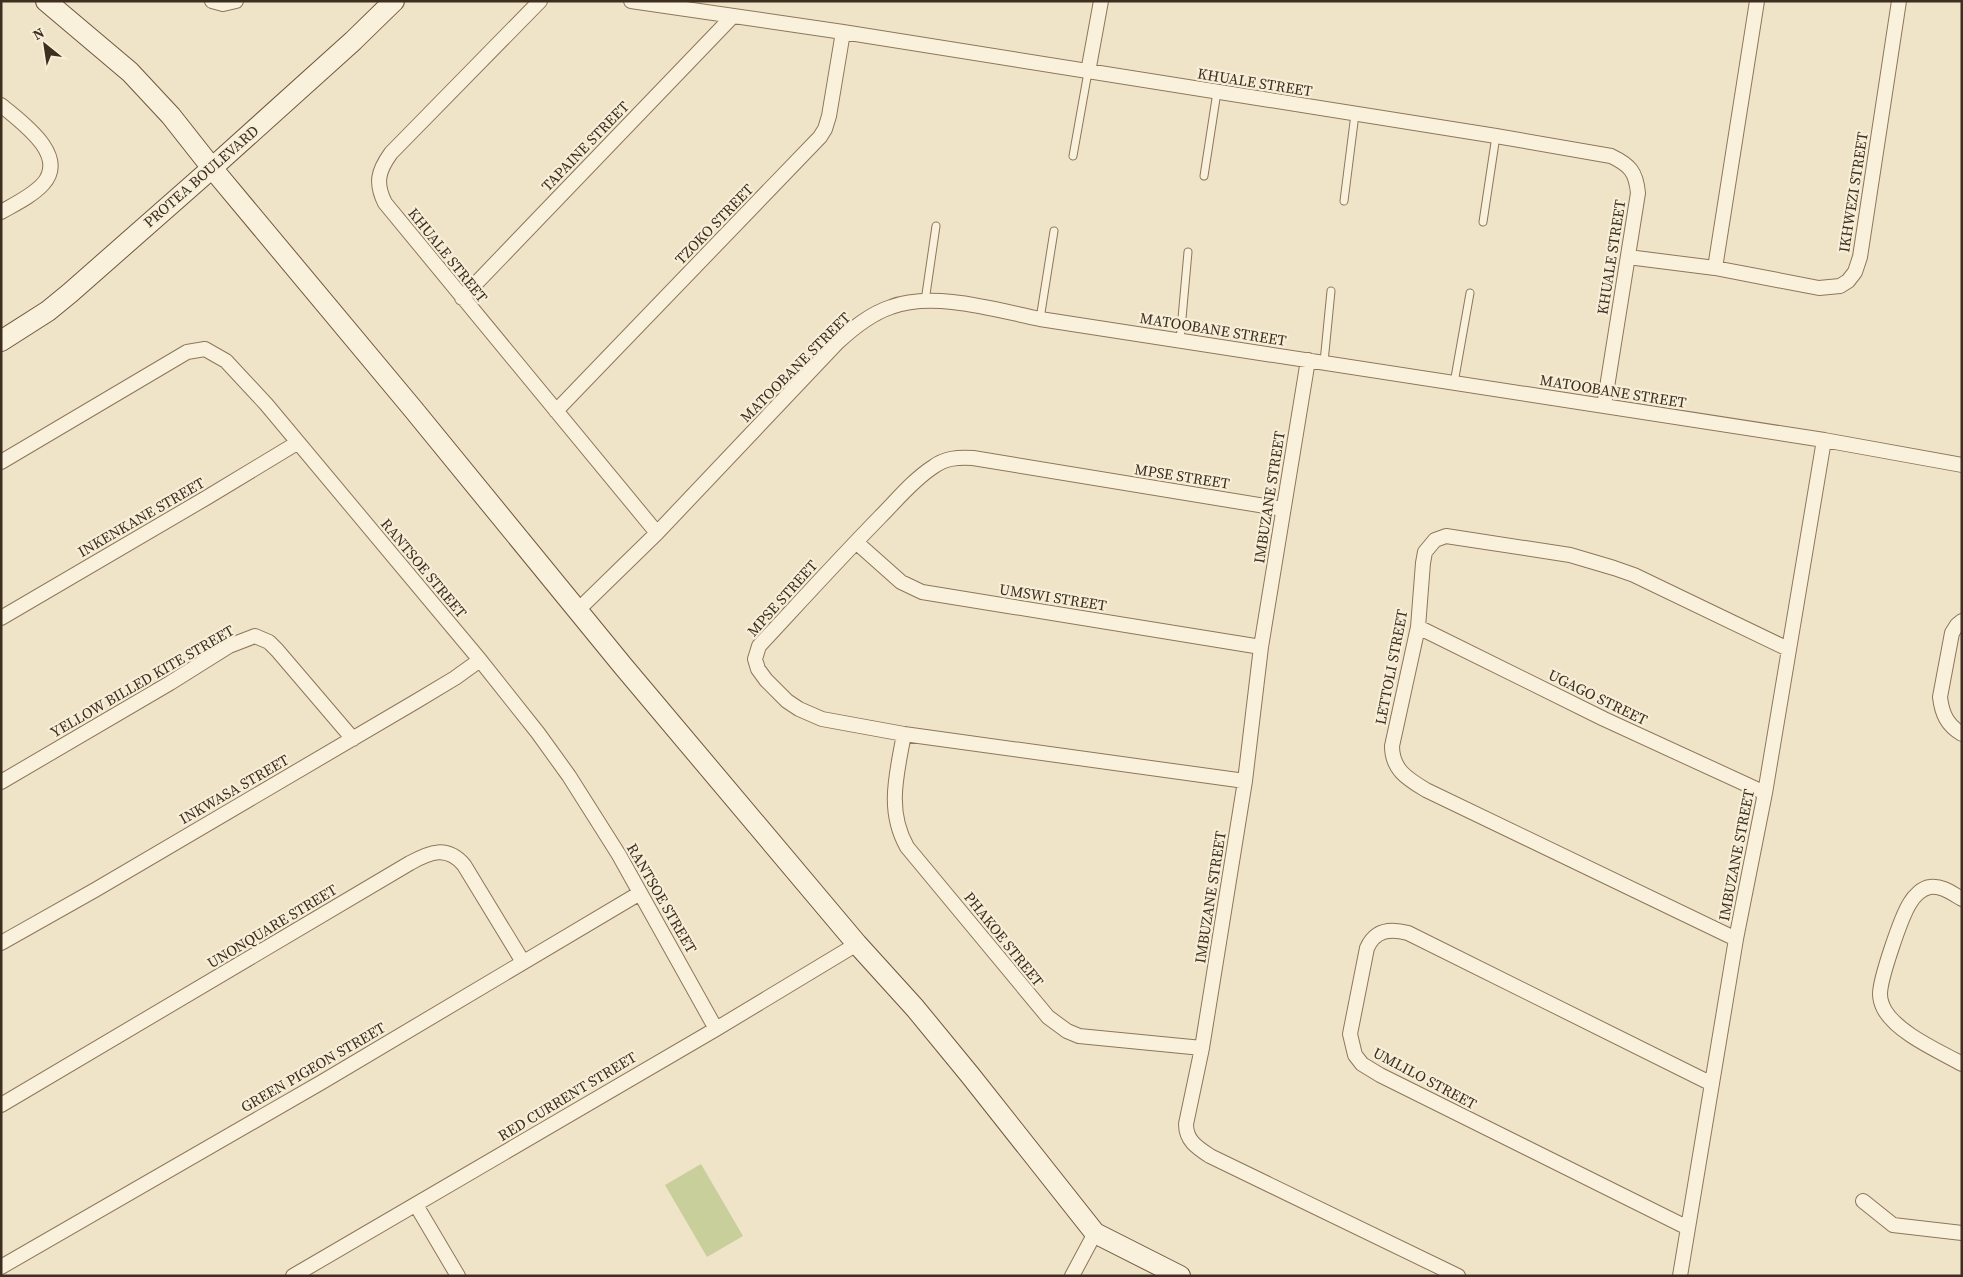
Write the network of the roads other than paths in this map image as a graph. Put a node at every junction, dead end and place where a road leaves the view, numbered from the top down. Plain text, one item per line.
1 (46, 1) edge
2 (212, 1) edge
3 (236, 1) edge
4 (394, 1) edge
5 (540, 1) edge
6 (631, 1) edge
7 (1101, 1) edge
8 (1757, 1) edge
9 (1899, 1) edge
10 (733, 16) junction
11 (843, 32) junction
12 (1088, 72) junction
13 (1217, 92) junction
14 (1, 105) edge
15 (1355, 114) junction
16 (1496, 136) junction
17 (1073, 156) dead end
18 (212, 168) junction
19 (1204, 176) dead end
20 (1344, 201) dead end
21 (1, 212) edge
22 (1483, 222) dead end
23 (936, 226) dead end
24 (1054, 231) dead end
25 (1188, 252) dead end
26 (1628, 257) junction
27 (1715, 268) junction
28 (1331, 291) dead end
29 (1470, 293) dead end
30 (462, 298) junction
31 (925, 302) junction
32 (1040, 319) junction
33 (1180, 340) junction
34 (1, 341) edge
35 (1308, 360) junction
36 (1324, 362) junction
37 (1454, 383) junction
38 (1604, 406) junction
39 (556, 411) junction
40 (1824, 440) junction
41 (297, 443) junction
42 (1, 462) edge
43 (1962, 464) edge
44 (1283, 509) junction
45 (657, 533) junction
46 (856, 542) junction
47 (578, 610) junction
48 (1, 618) edge
49 (1962, 621) edge
50 (1418, 627) junction
51 (1261, 647) junction
52 (1788, 649) junction
53 (480, 660) junction
54 (904, 734) junction
55 (1962, 734) edge
56 (353, 738) junction
57 (1245, 781) junction
58 (1, 782) edge
59 (1765, 793) junction
60 (640, 893) junction
61 (1962, 899) edge
62 (1736, 939) junction
63 (1, 942) edge
64 (856, 944) junction
65 (522, 962) junction
66 (716, 1029) junction
67 (1202, 1048) junction
68 (1962, 1064) edge
69 (1712, 1084) junction
70 (1, 1105) edge
71 (1863, 1201) dead end
72 (416, 1205) junction
73 (1688, 1228) junction
74 (1095, 1233) junction
75 (1962, 1233) edge
76 (1, 1267) edge
77 (293, 1276) edge
78 (458, 1276) edge
79 (1072, 1276) edge
80 (1180, 1276) edge
81 (1458, 1276) edge
82 (1680, 1276) edge

1 - 18 street
2 - 3 street
4 - 18 street, PROTEA BOULEVARD
5 - 30 street, KHUALE STREET
6 - 10 street, KHUALE STREET
7 - 12 street
8 - 27 street
9 - 27 street, IKHWEZI STREET
10 - 11 street, KHUALE STREET
10 - 30 street, TAPAINE STREET
11 - 12 street, KHUALE STREET
11 - 39 street, TZOKO STREET
12 - 13 street, KHUALE STREET
12 - 17 lane
13 - 15 street, KHUALE STREET
13 - 19 lane
14 - 21 street
15 - 16 street, KHUALE STREET
15 - 20 lane
16 - 22 lane
16 - 26 street, KHUALE STREET
18 - 34 street, PROTEA BOULEVARD
18 - 47 street
23 - 31 lane
24 - 32 lane
25 - 33 lane
26 - 27 street, IKHWEZI STREET
26 - 38 street, KHUALE STREET
28 - 36 lane
29 - 37 lane
30 - 39 street, KHUALE STREET
31 - 32 street, MATOOBANE STREET
31 - 45 street, MATOOBANE STREET
32 - 33 street, MATOOBANE STREET
33 - 35 street, MATOOBANE STREET
35 - 36 street, MATOOBANE STREET
35 - 44 street, IMBUZANE STREET
36 - 37 street, MATOOBANE STREET
37 - 38 street, MATOOBANE STREET
38 - 40 street, MATOOBANE STREET
39 - 45 street, KHUALE STREET
40 - 43 street, MATOOBANE STREET
40 - 52 street, IMBUZANE STREET
41 - 42 street, RANTSOE STREET
41 - 48 street, INKENKANE STREET
41 - 53 street, RANTSOE STREET
44 - 46 street, MPSE STREET
44 - 51 street, IMBUZANE STREET
45 - 47 street, MATOOBANE STREET
46 - 51 street, UMSWI STREET
46 - 54 street, MPSE STREET
47 - 64 street
49 - 55 street
50 - 52 street, LETTOLI STREET
50 - 59 street, UGAGO STREET
50 - 62 street, LETTOLI STREET
51 - 57 street, IMBUZANE STREET
52 - 59 street, IMBUZANE STREET
53 - 56 street, INKWASA STREET
53 - 60 street, RANTSOE STREET
54 - 57 street, MPSE STREET
54 - 67 street, PHAKOE STREET
56 - 58 street, YELLOW BILLED KITE STREET
56 - 63 street, INKWASA STREET
57 - 67 street, IMBUZANE STREET
59 - 62 street, IMBUZANE STREET
60 - 65 street, GREEN PIGEON STREET
60 - 66 street, RANTSOE STREET
61 - 68 street
62 - 69 street, IMBUZANE STREET
64 - 66 street, RED CURRENT STREET
64 - 74 street
65 - 70 street, UNONQUARE STREET
65 - 76 street, GREEN PIGEON STREET
66 - 72 street, RED CURRENT STREET
67 - 81 street, IMBUZANE STREET
69 - 73 street, IMBUZANE STREET
69 - 73 street, UMLILO STREET
71 - 75 street
72 - 77 street, RED CURRENT STREET
72 - 78 street
73 - 82 street, IMBUZANE STREET
74 - 79 street
74 - 80 street

